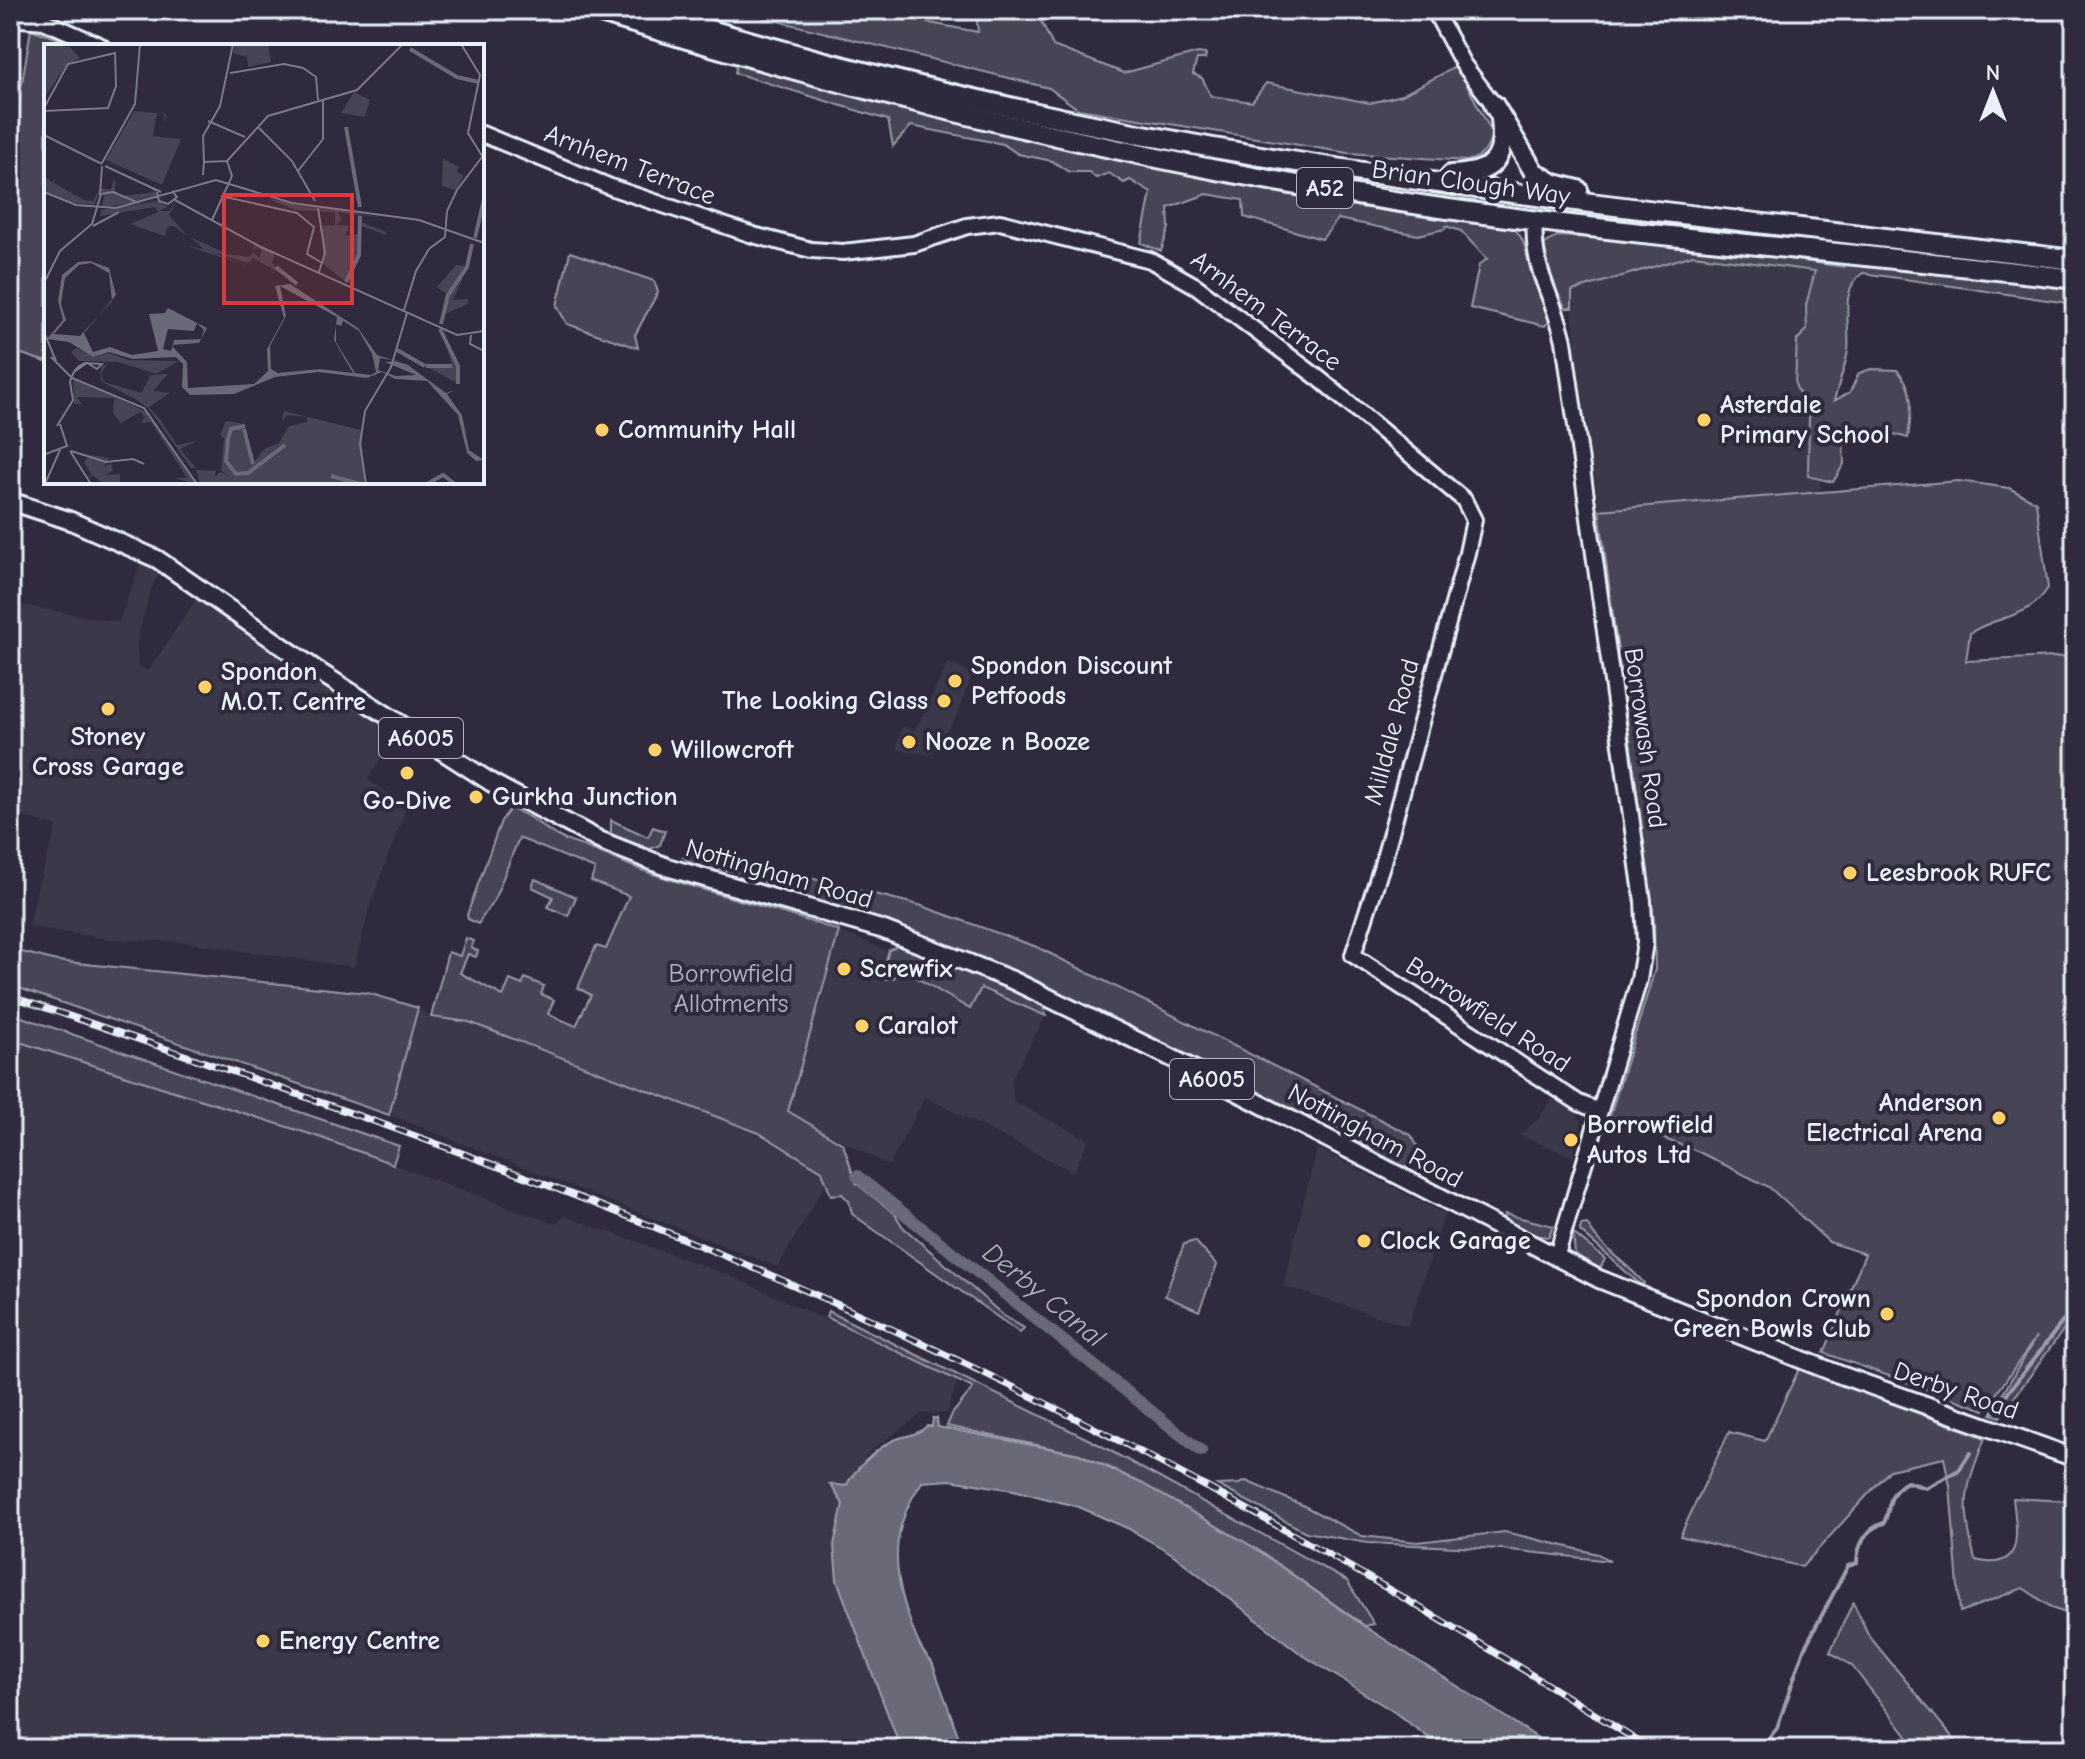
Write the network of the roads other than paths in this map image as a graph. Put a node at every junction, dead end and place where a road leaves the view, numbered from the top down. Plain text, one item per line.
1 (591, 10) edge
2 (643, 10) edge
3 (1434, 10) edge
4 (10, 18) edge
5 (96, 44) edge
6 (1498, 112) junction
7 (484, 135) edge
8 (1408, 178) junction
9 (1691, 212) junction
10 (1535, 219) junction
11 (2075, 260) edge
12 (2075, 279) edge
13 (10, 501) edge
14 (1474, 520) joint
15 (1353, 955) joint
16 (1599, 1111) junction
17 (1556, 1258) junction
18 (2075, 1458) edge

1 - 10 highway, Brian Clough Way / A52
2 - 8 highway, Brian Clough Way / A52
3 - 6 street
4 - 5 street
6 - 8 highway
6 - 9 highway
7 - 14 street, Arnhem Terrace
8 - 9 highway, Brian Clough Way / A52
9 - 11 highway, Brian Clough Way / A52
10 - 12 highway, Brian Clough Way / A52
10 - 16 street, Borrowash Road
13 - 17 main road, Nottingham Road / A6005
14 - 15 street, Milldale Road
15 - 16 street, Borrowfield Road
16 - 17 street, Borrowash Road
17 - 18 main road, Derby Road / A6005

